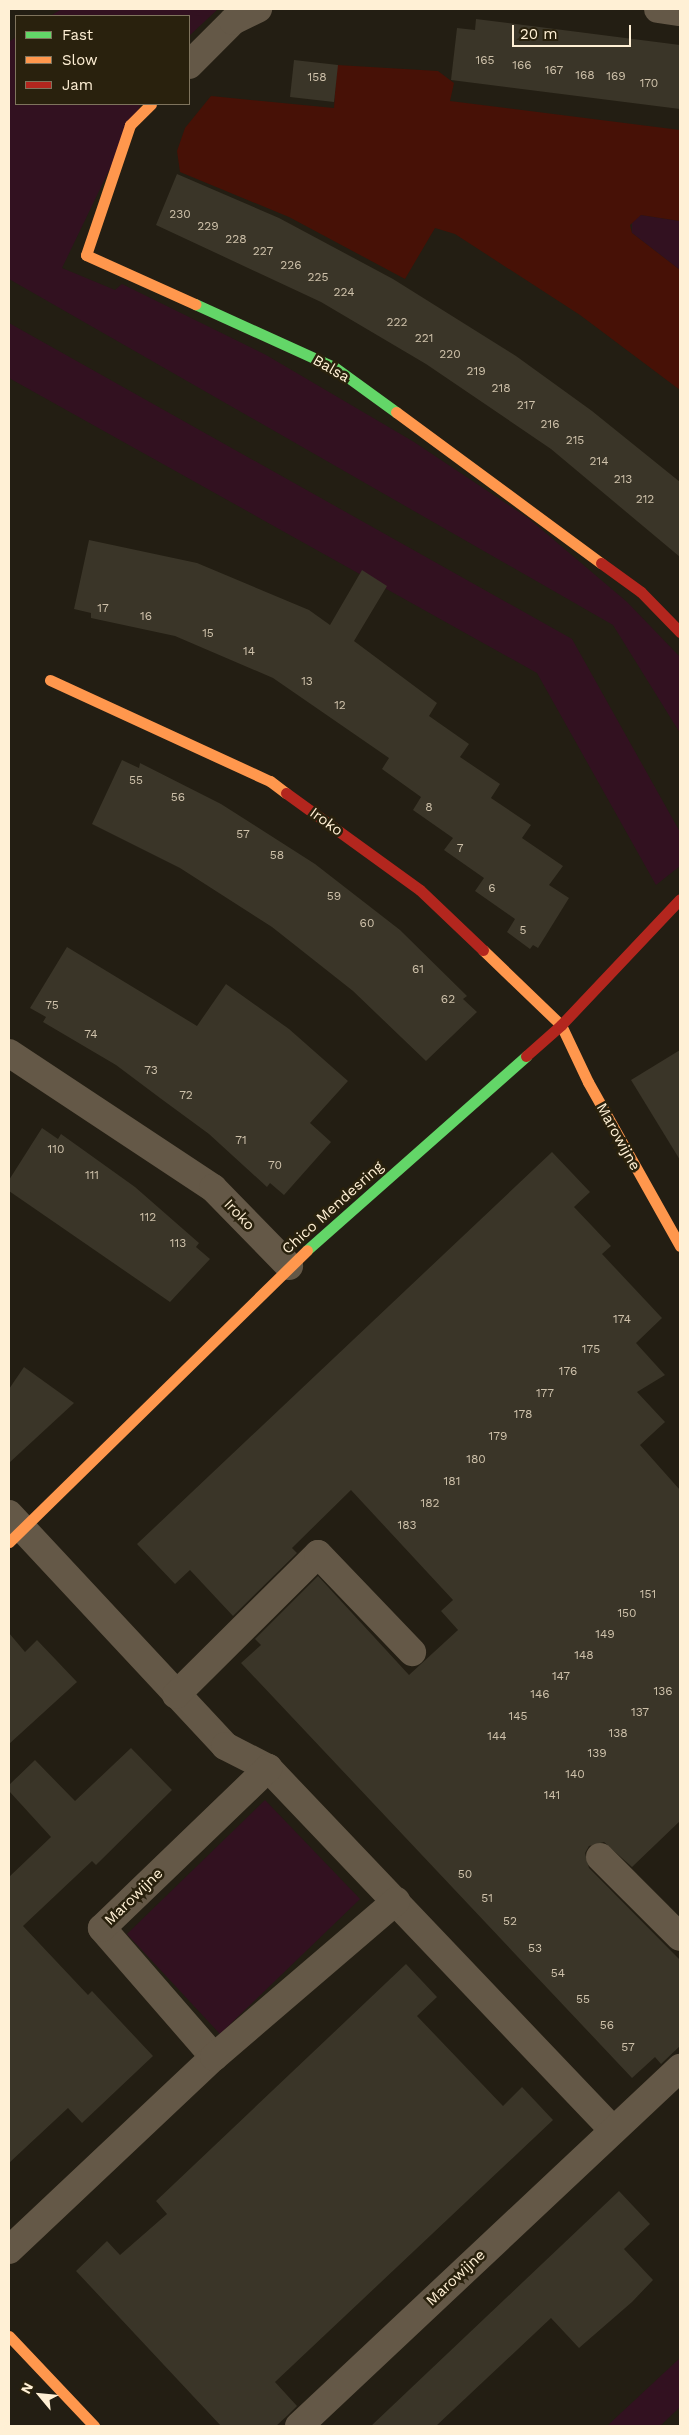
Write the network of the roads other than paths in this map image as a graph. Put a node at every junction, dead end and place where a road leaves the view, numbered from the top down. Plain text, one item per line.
1 (258, 9) edge
2 (658, 9) edge
3 (680, 12) edge
4 (190, 64) edge
5 (149, 105) edge
6 (680, 632) edge
7 (50, 680) dead end
8 (680, 899) edge
9 (561, 1025) junction
10 (9, 1054) edge
11 (680, 1246) edge
12 (289, 1266) junction
13 (13, 1529) edge
14 (412, 1652) dead end
15 (176, 1694) junction
16 (268, 1768) junction
17 (600, 1857) dead end
18 (396, 1902) junction
19 (680, 1937) edge
20 (214, 2057) junction
21 (680, 2068) edge
22 (613, 2130) junction
23 (9, 2250) edge
24 (9, 2336) edge
25 (94, 2426) edge
26 (299, 2426) edge

1 - 4 street
2 - 3 street
5 - 6 street, Balsa
7 - 9 street, Iroko
8 - 9 street, Chico Mendesring
9 - 11 street, Marowijne
9 - 12 street, Chico Mendesring
10 - 12 street, Iroko
12 - 13 street, Chico Mendesring
13 - 15 street
14 - 15 street
15 - 16 street
16 - 18 street
16 - 20 street, Marowijne
17 - 19 street
18 - 20 street
18 - 22 street
20 - 23 street
21 - 22 street, Marowijne
22 - 26 street, Marowijne
24 - 25 street

